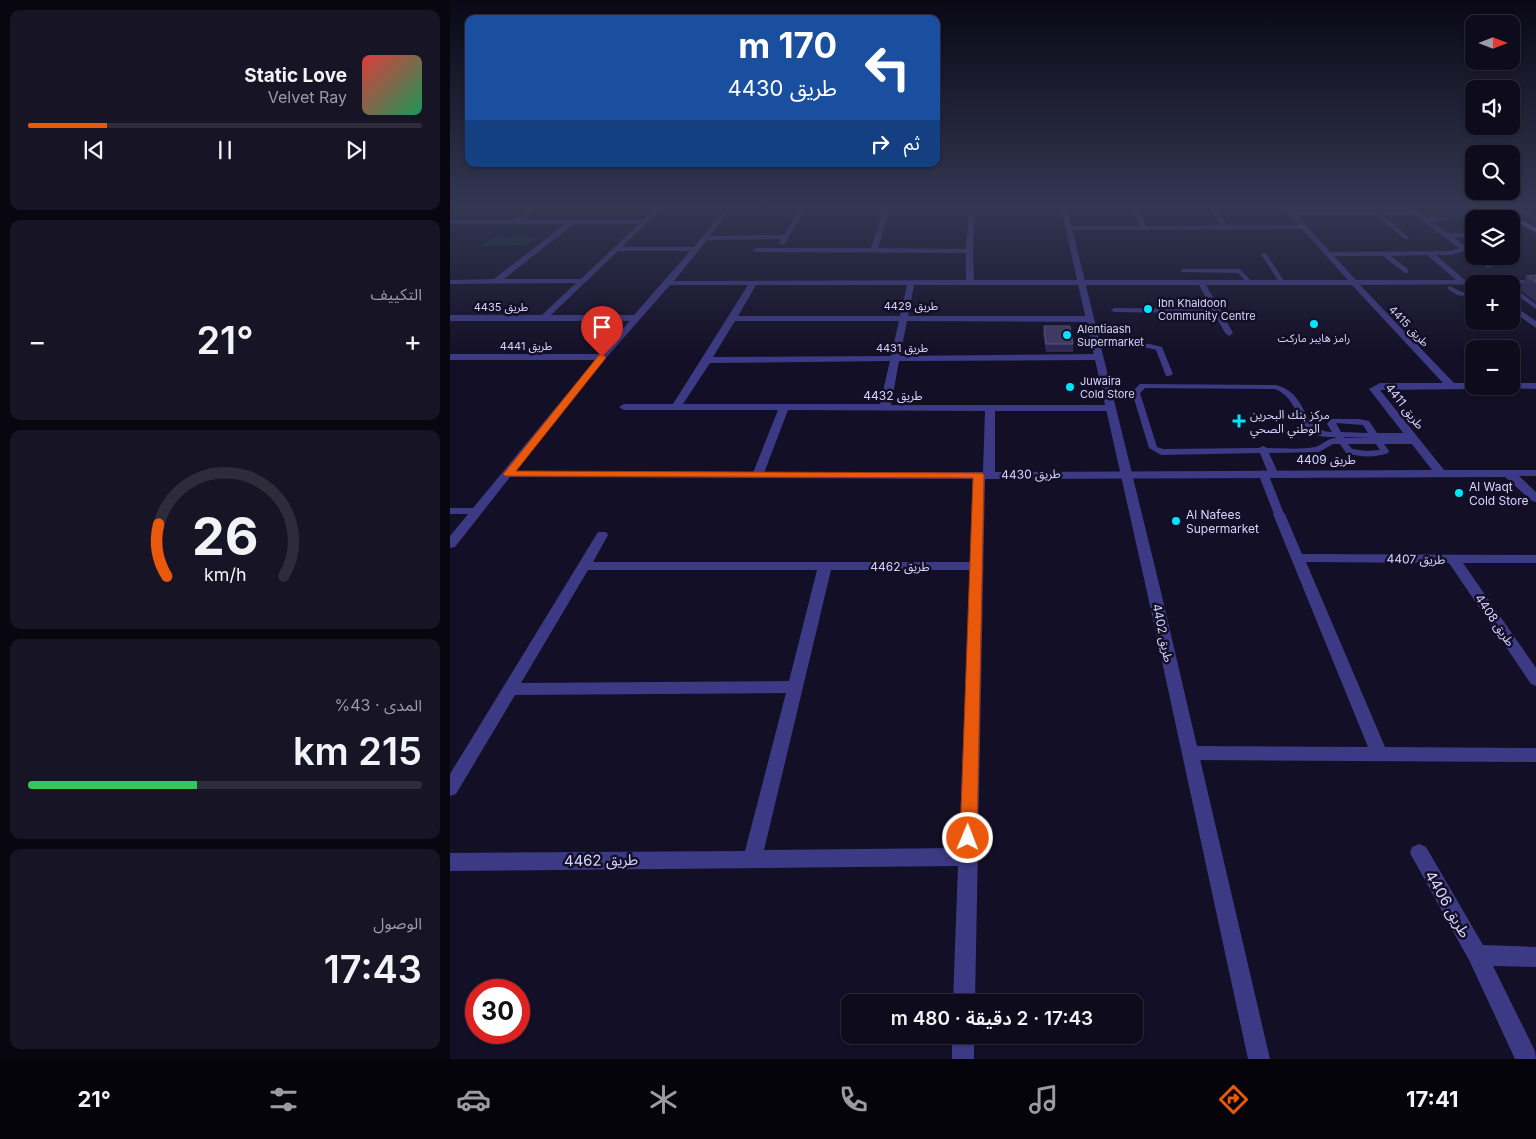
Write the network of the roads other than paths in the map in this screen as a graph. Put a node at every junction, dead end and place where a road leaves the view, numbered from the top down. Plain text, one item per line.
1 (527, 257) edge
2 (606, 257) edge
3 (688, 257) edge
4 (969, 257) edge
5 (1076, 257) edge
6 (1266, 257) edge
7 (1333, 257) edge
8 (1389, 257) edge
9 (1433, 257) edge
10 (1183, 271) dead end
11 (1405, 271) dead end
12 (497, 281) junction
13 (582, 281) junction
14 (1351, 281) junction
15 (450, 282) edge
16 (911, 282) junction
17 (1081, 282) junction
18 (1200, 282) junction
19 (1249, 282) junction
20 (1281, 282) junction
21 (1464, 282) joint
22 (668, 283) junction
23 (970, 283) junction
24 (753, 284) junction
25 (1520, 285) edge
26 (1536, 286) edge
27 (1450, 288) dead end
28 (1465, 294) edge
29 (1520, 294) edge
30 (1536, 307) edge
31 (1214, 309) junction
32 (1114, 310) dead end
33 (1189, 311) junction
34 (1520, 313) edge
35 (1219, 317) junction
36 (450, 318) edge
37 (544, 318) junction
38 (636, 318) junction
39 (731, 318) junction
40 (904, 318) junction
41 (1090, 319) junction
42 (1536, 325) edge
43 (1229, 333) dead end
44 (1097, 352) junction
45 (450, 357) edge
46 (602, 357) junction
47 (707, 360) junction
48 (895, 360) junction
49 (1169, 374) dead end
50 (1451, 386) junction
51 (1465, 386) edge
52 (1520, 386) edge
53 (1536, 386) edge
54 (624, 407) dead end
55 (676, 407) junction
56 (784, 407) junction
57 (885, 407) junction
58 (990, 407) junction
59 (1110, 408) junction
60 (1340, 438) junction
61 (1378, 439) junction
62 (1413, 439) junction
63 (1263, 450) junction
64 (1524, 471) edge
65 (1440, 472) junction
66 (1126, 473) junction
67 (1268, 473) junction
68 (508, 474) junction
69 (984, 475) junction
70 (757, 476) junction
71 (1535, 496) edge
72 (450, 511) edge
73 (477, 511) junction
74 (1279, 514) joint
75 (602, 535) dead end
76 (450, 544) edge
77 (1297, 558) junction
78 (1536, 559) edge
79 (1454, 560) junction
80 (584, 566) junction
81 (825, 566) junction
82 (975, 566) junction
83 (1536, 680) edge
84 (794, 687) junction
85 (511, 689) junction
86 (1190, 753) junction
87 (1379, 754) junction
88 (1536, 755) edge
89 (450, 789) edge
90 (1419, 853) dead end
91 (968, 857) junction
92 (753, 858) junction
93 (450, 862) edge
94 (1476, 954) junction
95 (1536, 957) edge
96 (964, 994) edge
97 (963, 1044) edge
98 (963, 1059) edge
99 (1259, 1059) edge
100 (1527, 1059) edge

1 - 12 street
2 - 13 street, طريق 4435
3 - 22 street
4 - 23 street
5 - 17 street, طريق 4402
6 - 20 lane
7 - 14 street, طريق 4415
8 - 11 street
9 - 21 street
10 - 19 lane
12 - 13 street
12 - 15 street
13 - 37 street, طريق 4435
14 - 20 street
14 - 21 street
14 - 50 street, طريق 4415
16 - 23 street
16 - 24 street
16 - 40 street
17 - 18 street
17 - 23 street
17 - 41 street, طريق 4402
18 - 19 street
18 - 31 street
19 - 20 street
22 - 24 street
22 - 38 street
24 - 39 street
25 - 26 street
27 - 28 lane
29 - 30 lane
31 - 33 lane
31 - 35 street
32 - 33 lane
33 - 35 lane
34 - 42 street
35 - 43 street
36 - 37 street, طريق 4435
37 - 38 street
38 - 46 street
39 - 40 street, طريق 4429
39 - 47 street
40 - 41 street, طريق 4429
40 - 48 street
41 - 44 street, طريق 4402
44 - 48 street, طريق 4431
44 - 49 lane
44 - 59 street, طريق 4402
45 - 46 street, طريق 4441
46 - 68 street
47 - 48 street, طريق 4431
47 - 55 street
48 - 57 street
50 - 51 street, طريق 4411
50 - 62 street, طريق 4411
52 - 53 street
54 - 55 street, طريق 4432
55 - 56 street, طريق 4432
56 - 57 street, طريق 4432
56 - 70 street
57 - 58 street, طريق 4432
58 - 59 street, طريق 4432
58 - 69 street
59 - 66 street, طريق 4402
60 - 61 lane
60 - 61 lane
60 - 61 lane
60 - 63 lane
60 - 63 lane
61 - 62 lane
62 - 65 street, طريق 4411
63 - 67 lane
64 - 65 street, طريق 4409
64 - 71 street
65 - 67 street, طريق 4409
66 - 67 street, طريق 4409
66 - 69 street, طريق 4430
66 - 86 street, طريق 4402
67 - 74 lane
68 - 70 street, طريق 4430
68 - 73 street
69 - 70 street, طريق 4430
69 - 82 street
72 - 73 lane
73 - 76 street
74 - 77 street
75 - 80 street
77 - 79 street, طريق 4407
77 - 87 street
78 - 79 street, طريق 4407
79 - 83 street, طريق 4408
80 - 81 street, طريق 4462
80 - 85 street
81 - 82 street, طريق 4462
81 - 84 street
82 - 91 street
84 - 85 street
84 - 92 street
85 - 89 street
86 - 87 street
86 - 99 street, طريق 4402
87 - 88 street
90 - 94 street, طريق 4406
91 - 92 street, طريق 4462
91 - 96 street
92 - 93 street, طريق 4462
94 - 95 street
94 - 100 street, طريق 4406
97 - 98 street

